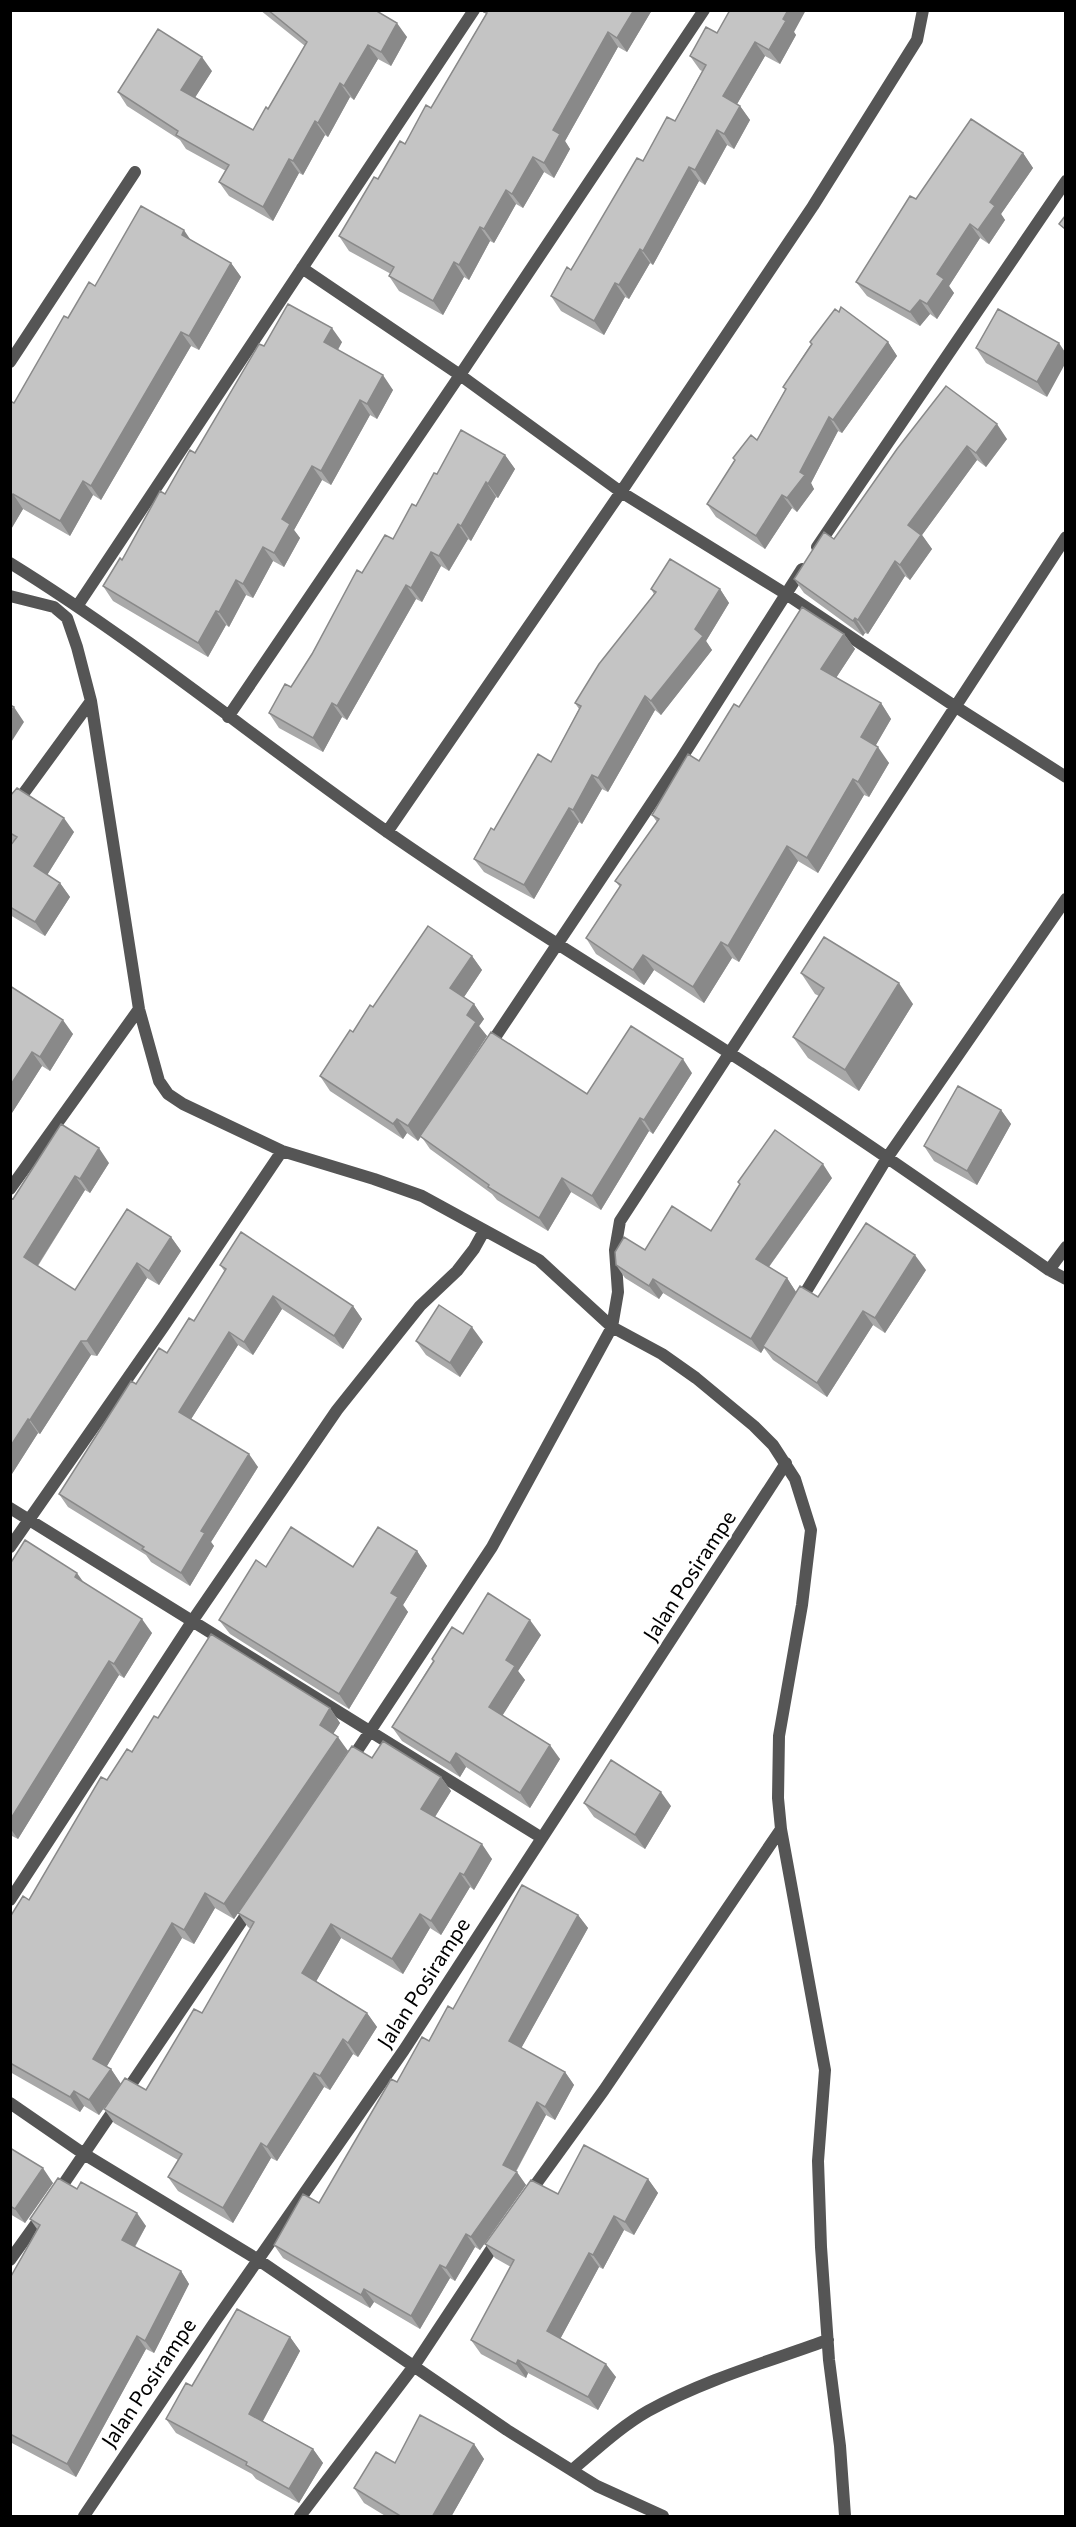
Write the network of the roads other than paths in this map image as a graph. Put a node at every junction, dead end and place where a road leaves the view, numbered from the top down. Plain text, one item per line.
1 (474, 10) edge
2 (704, 10) edge
3 (923, 10) edge
4 (135, 172) dead end
5 (1065, 180) edge
6 (303, 268) junction
7 (10, 362) edge
8 (460, 375) junction
9 (621, 492) junction
10 (1065, 537) edge
11 (10, 563) edge
12 (786, 594) junction
13 (10, 596) edge
14 (78, 604) junction
15 (91, 701) junction
16 (956, 707) junction
17 (228, 717) junction
18 (1065, 777) edge
19 (10, 812) edge
20 (387, 832) junction
21 (1065, 899) edge
22 (556, 944) junction
23 (139, 1010) junction
24 (728, 1052) junction
25 (478, 1063) edge
26 (282, 1151) junction
27 (887, 1158) junction
28 (10, 1189) edge
29 (484, 1231) junction
30 (1065, 1247) edge
31 (1049, 1270) junction
32 (1065, 1279) edge
33 (794, 1312) edge
34 (612, 1327) junction
35 (786, 1463) junction
36 (10, 1508) edge
37 (30, 1520) junction
38 (10, 1547) edge
39 (193, 1620) junction
40 (372, 1731) junction
41 (345, 1770) edge
42 (782, 1829) junction
43 (542, 1838) junction
44 (260, 1894) edge
45 (10, 1900) edge
46 (10, 2103) edge
47 (84, 2154) junction
48 (519, 2209) edge
49 (506, 2228) edge
50 (257, 2259) junction
51 (10, 2260) edge
52 (828, 2340) junction
53 (414, 2367) junction
54 (572, 2470) junction
55 (84, 2517) edge
56 (300, 2517) edge
57 (663, 2517) edge
58 (845, 2517) edge

1 - 6 street
2 - 8 street
3 - 9 street
4 - 7 street
5 - 12 street
6 - 8 street
6 - 14 street
8 - 9 street
8 - 17 street
9 - 12 street
9 - 20 street
10 - 16 street
11 - 14 street
12 - 16 street
12 - 22 street
13 - 15 street
14 - 17 street
15 - 19 street
15 - 23 street
16 - 18 street
16 - 24 street
17 - 20 street
20 - 22 street
21 - 27 street
22 - 24 street
22 - 25 street
23 - 26 street
23 - 28 street
24 - 27 street
24 - 34 street
26 - 29 street
26 - 37 street
27 - 31 street
27 - 33 street
29 - 34 street
29 - 39 street
30 - 31 street
31 - 32 street
34 - 35 street
34 - 40 street
35 - 42 street
35 - 43 street, Jalan Posirampe
36 - 37 street
37 - 38 street
37 - 39 street
39 - 40 street
39 - 45 street
40 - 41 street
40 - 43 street
42 - 48 street
42 - 52 street
43 - 50 street, Jalan Posirampe
44 - 47 street
46 - 47 street
47 - 50 street
47 - 51 street
49 - 53 street
50 - 53 street
50 - 55 street, Jalan Posirampe
52 - 54 street
52 - 58 street
53 - 54 street
53 - 56 street
54 - 57 street

